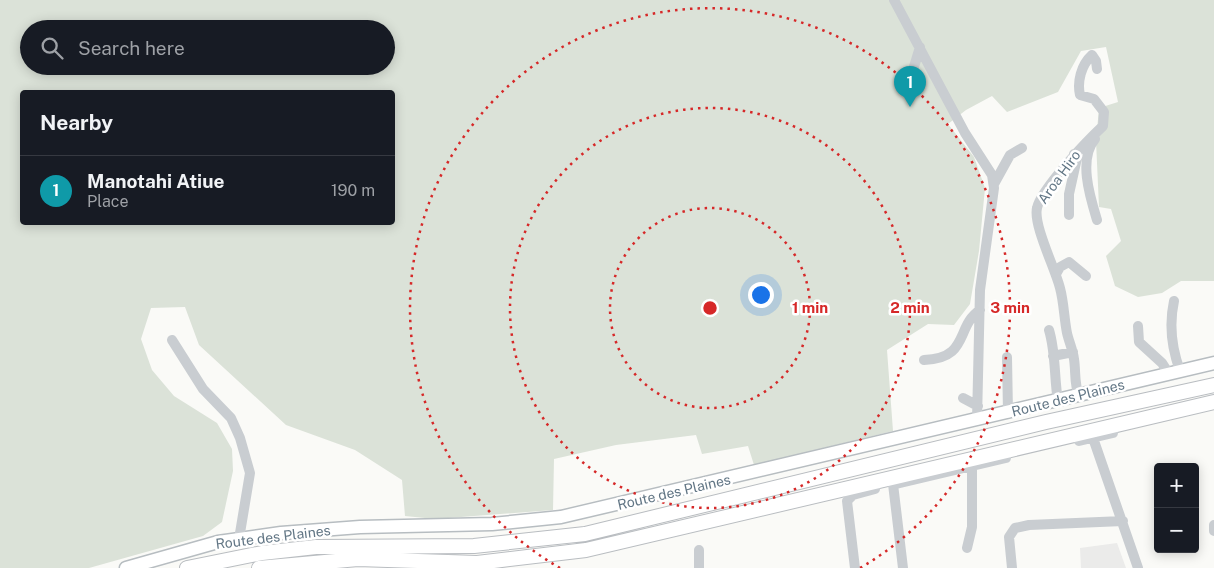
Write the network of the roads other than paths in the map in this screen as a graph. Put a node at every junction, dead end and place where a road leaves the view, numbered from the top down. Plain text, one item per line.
1 (894, 0) edge
2 (920, 47) junction
3 (1097, 69) dead end
4 (913, 70) dead end
5 (1104, 112) junction
6 (1022, 148) dead end
7 (1074, 154) junction
8 (994, 184) junction
9 (1069, 215) dead end
10 (1097, 220) dead end
11 (1056, 274) junction
12 (1086, 276) dead end
13 (1174, 301) dead end
14 (980, 310) junction
15 (1138, 326) dead end
16 (1049, 330) dead end
17 (172, 340) dead end
18 (1073, 352) junction
19 (1053, 356) junction
20 (1007, 357) dead end
21 (924, 360) dead end
22 (1214, 363) edge
23 (1175, 372) junction
24 (1214, 385) edge
25 (1080, 396) junction
26 (963, 398) dead end
27 (1058, 401) junction
28 (1214, 402) edge
29 (978, 406) junction
30 (1214, 409) edge
31 (1008, 413) junction
32 (977, 420) junction
33 (1094, 438) junction
34 (972, 466) junction
35 (893, 484) junction
36 (1123, 521) junction
37 (1214, 525) edge
38 (1214, 531) edge
39 (239, 539) junction
40 (967, 548) dead end
41 (698, 550) dead end
42 (126, 568) edge
43 (187, 568) edge
44 (258, 568) edge
45 (699, 568) edge
46 (855, 568) edge
47 (903, 568) edge
48 (1012, 568) edge
49 (1138, 568) edge

1 - 2 street
2 - 4 street
2 - 8 street
3 - 5 street
5 - 7 street, Aroa Hiro
5 - 10 street
6 - 8 street
7 - 9 street
7 - 11 street, Aroa Hiro
8 - 14 street
11 - 12 street
11 - 18 street, Aroa Hiro
13 - 23 street
14 - 21 street
14 - 29 street
15 - 23 street
16 - 19 street
17 - 39 street
18 - 19 street
18 - 25 street, Aroa Hiro
19 - 27 street
20 - 31 street
22 - 23 main road, Route des Plaines
23 - 25 main road, Route des Plaines
24 - 43 highway, Route des Plaines
25 - 27 main road, Route des Plaines
26 - 29 street
27 - 31 main road, Route des Plaines
28 - 44 highway, Route des Plaines
29 - 32 street
30 - 33 street
31 - 32 main road, Route des Plaines
32 - 39 main road, Route des Plaines
33 - 34 street
33 - 36 street
34 - 35 street
34 - 40 street
35 - 46 street
35 - 47 street
36 - 48 street
36 - 49 street
37 - 38 street
39 - 42 main road, Route des Plaines
41 - 45 street

